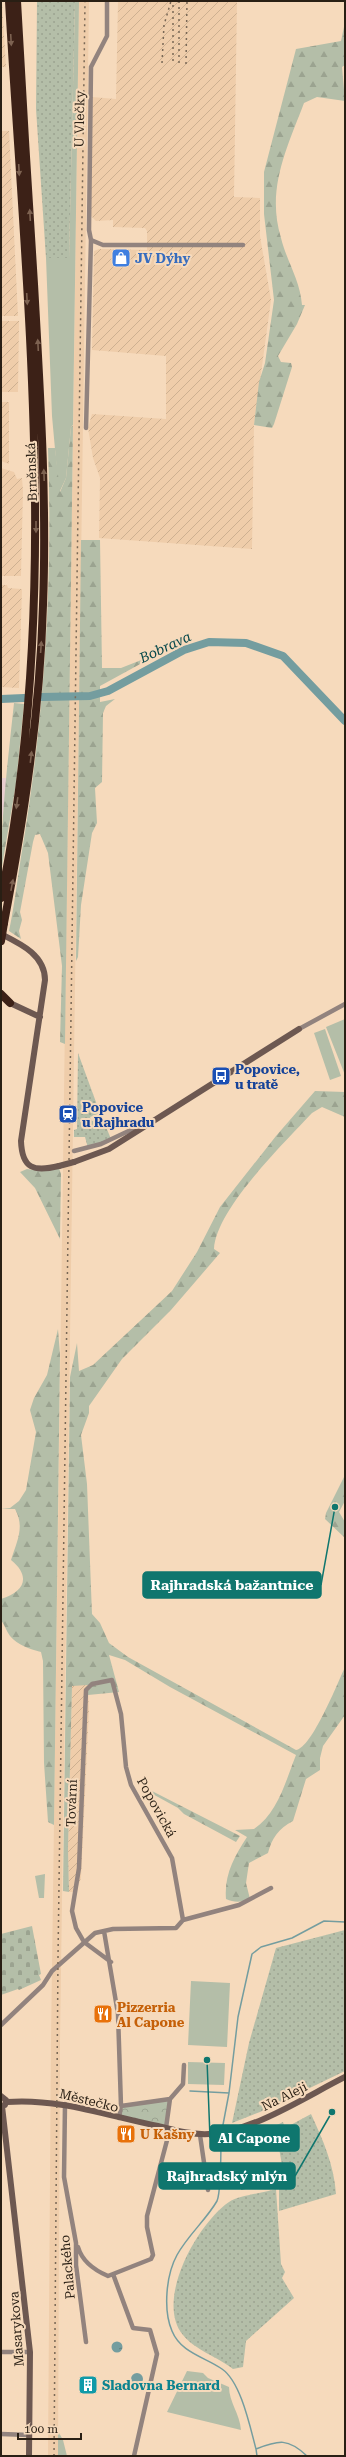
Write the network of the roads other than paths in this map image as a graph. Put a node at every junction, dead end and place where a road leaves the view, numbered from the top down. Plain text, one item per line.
1 (9, 1) edge
2 (17, 1) edge
3 (107, 1) edge
4 (91, 240) junction
5 (243, 245) dead end
6 (86, 428) dead end
7 (32, 708) junction
8 (1, 898) edge
9 (1, 934) edge
10 (1, 941) edge
11 (1, 994) edge
12 (1, 1002) edge
13 (10, 1003) junction
14 (345, 1004) edge
15 (40, 1016) junction
16 (299, 1029) joint
17 (140, 1130) junction
18 (74, 1151) dead end
19 (112, 1680) joint
20 (271, 1888) dead end
21 (183, 1920) junction
22 (104, 1931) junction
23 (84, 1942) junction
24 (111, 1962) junction
25 (1, 2025) edge
26 (184, 2065) dead end
27 (345, 2077) edge
28 (1, 2096) edge
29 (170, 2099) junction
30 (65, 2104) junction
31 (3, 2105) edge
32 (121, 2106) junction
33 (119, 2118) junction
34 (3, 2124) edge
35 (168, 2129) junction
36 (211, 2134) joint
37 (200, 2135) junction
38 (208, 2190) dead end
39 (58, 2192) dead end
40 (65, 2192) junction
41 (76, 2243) junction
42 (113, 2274) junction
43 (86, 2342) dead end
44 (1, 2352) edge
45 (30, 2352) junction
46 (1, 2434) edge
47 (29, 2435) junction
48 (29, 2456) edge
49 (134, 2456) edge

1 -> 7 highway, Brněnská
7 -> 2 highway, Brněnská
3 - 4 street, U Vlečky
4 - 5 street
4 - 6 street, U Vlečky
7 -> 8 highway, Brněnská
10 -> 7 highway, Brněnská, bridge
9 - 15 street
11 - 13 highway
12 - 13 highway
13 - 15 street
14 - 16 street
15 - 17 street, bridge
16 - 17 street
17 - 18 street
19 - 21 street, Popovická
19 - 23 street, Tovární
20 - 21 street
21 - 22 street
22 - 23 street
22 - 24 street
23 - 24 street, Tovární
23 - 25 street
24 - 32 street
26 - 29 street
27 - 36 street, Na Aleji
28 - 31 street, Masarykova
29 - 32 street, Městečko
29 - 35 street
30 - 31 street, Městečko
30 - 33 street, Městečko
30 - 40 street, Palackého
31 - 34 street, Masarykova
32 - 33 street
33 - 35 street, Městečko
34 - 45 street, Masarykova
35 - 37 street, Městečko
35 - 42 street
36 - 37 street, Městečko
37 - 38 street
39 - 40 street
40 - 41 street, Palackého
41 - 42 street
41 - 43 street, Palackého
42 - 49 street
44 - 45 street
45 - 47 street, Masarykova
46 - 47 street
47 - 48 street, Masarykova

